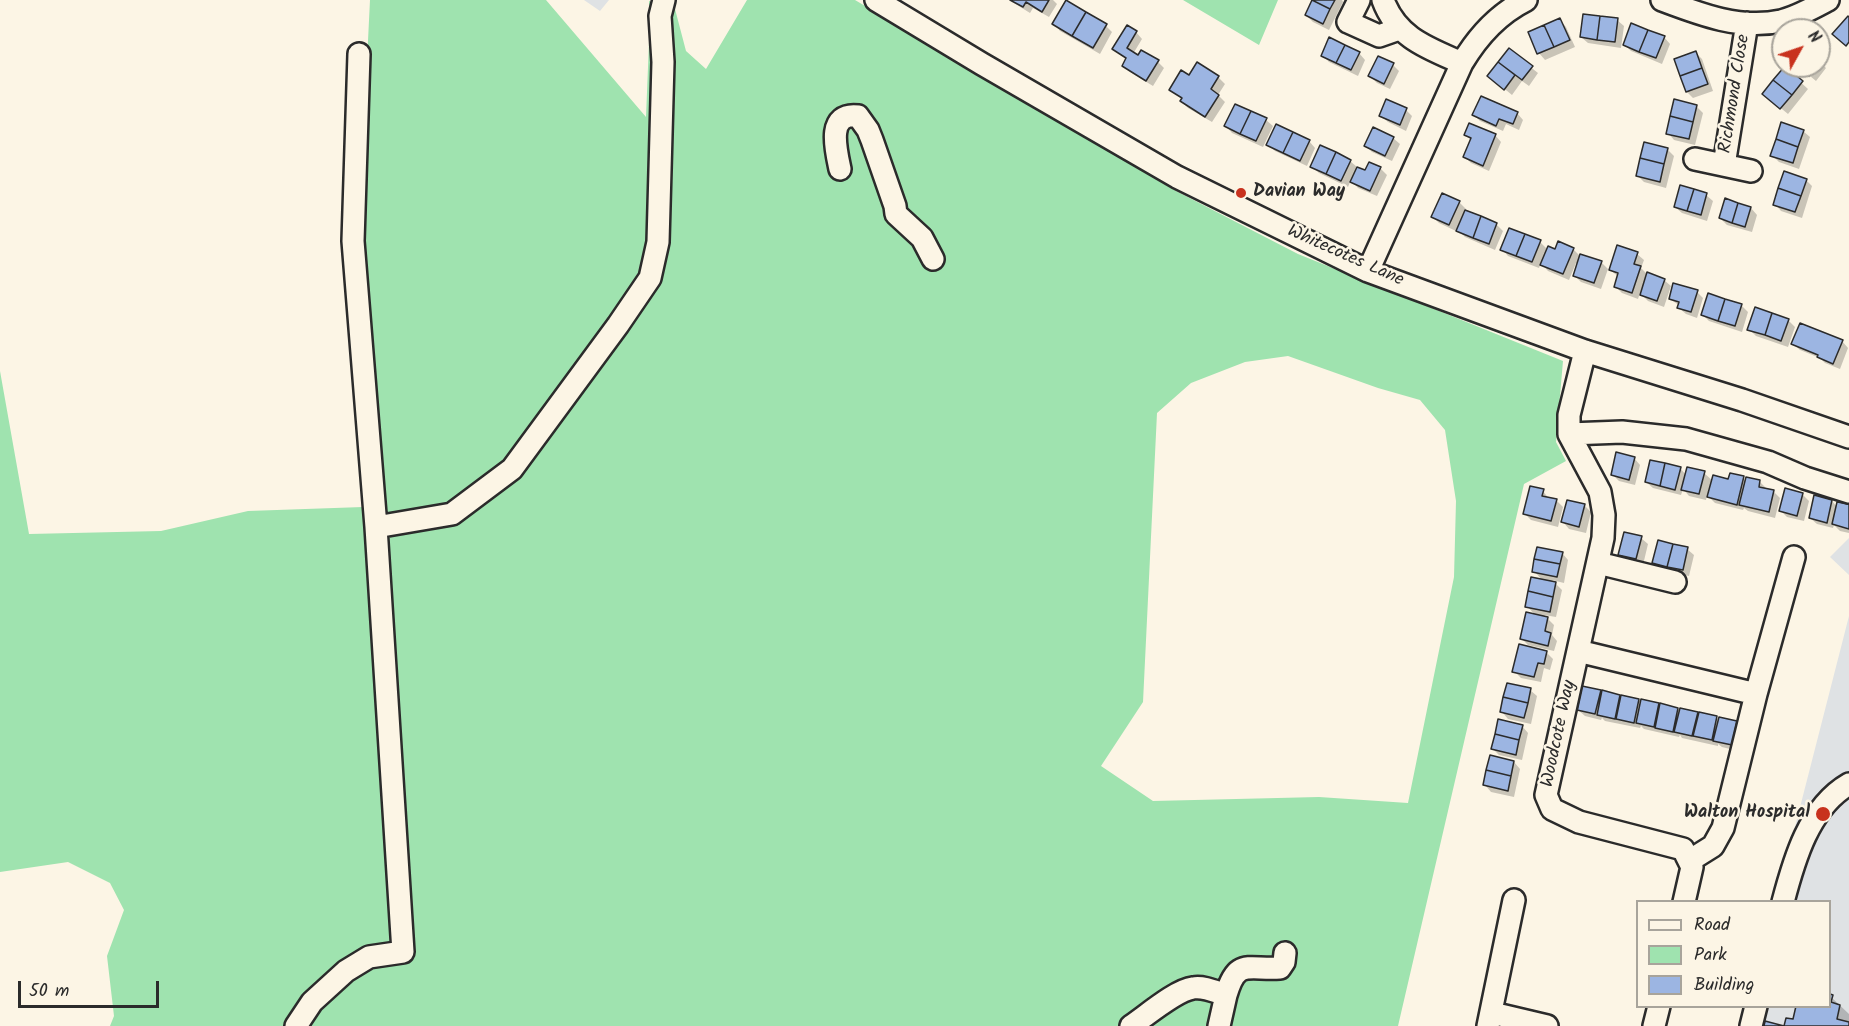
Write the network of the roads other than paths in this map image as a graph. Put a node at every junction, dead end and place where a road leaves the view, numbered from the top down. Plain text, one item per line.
1 (664, 0) edge
2 (876, 0) edge
3 (1359, 0) edge
4 (1383, 0) edge
5 (1526, 0) edge
6 (1662, 0) edge
7 (1828, 0) edge
8 (1747, 23) junction
9 (1400, 29) junction
10 (359, 54) dead end
11 (1462, 63) junction
12 (1695, 159) dead end
13 (1724, 165) junction
14 (840, 169) dead end
15 (1751, 171) dead end
16 (933, 259) dead end
17 (1368, 271) junction
18 (1585, 351) junction
19 (1569, 434) junction
20 (1849, 437) edge
21 (1849, 492) edge
22 (376, 527) junction
23 (1794, 557) dead end
24 (1598, 563) junction
25 (1675, 582) dead end
26 (1578, 651) junction
27 (1756, 694) junction
28 (1849, 784) edge
29 (1689, 861) junction
30 (1514, 900) dead end
31 (1684, 900) edge
32 (1784, 900) edge
33 (1285, 953) dead end
34 (1226, 995) junction
35 (1658, 1008) edge
36 (1756, 1008) edge
37 (1490, 1019) edge
38 (296, 1026) edge
39 (1131, 1026) edge
40 (1219, 1026) edge
41 (1547, 1026) edge
42 (1654, 1026) edge
43 (1751, 1026) edge

1 - 22 street
2 - 17 street, Whitecotes Lane
3 - 9 street
4 - 9 street
5 - 11 street
6 - 8 street
7 - 8 street
8 - 13 street, Richmond Close
9 - 11 street
10 - 22 street
11 - 17 street
12 - 13 street, Richmond Close
13 - 15 street, Richmond Close
14 - 16 street
17 - 18 street, Whitecotes Lane
18 - 19 street
18 - 20 street, Whitecotes Lane
19 - 21 street
19 - 24 street, Woodcote Way
22 - 38 street
23 - 27 street
24 - 25 street
24 - 26 street, Woodcote Way
26 - 27 street
26 - 29 street, Woodcote Way
27 - 29 street
28 - 32 street
29 - 31 street
30 - 37 street
33 - 34 street
34 - 39 street
34 - 40 street
35 - 42 street
36 - 43 street
37 - 41 street

